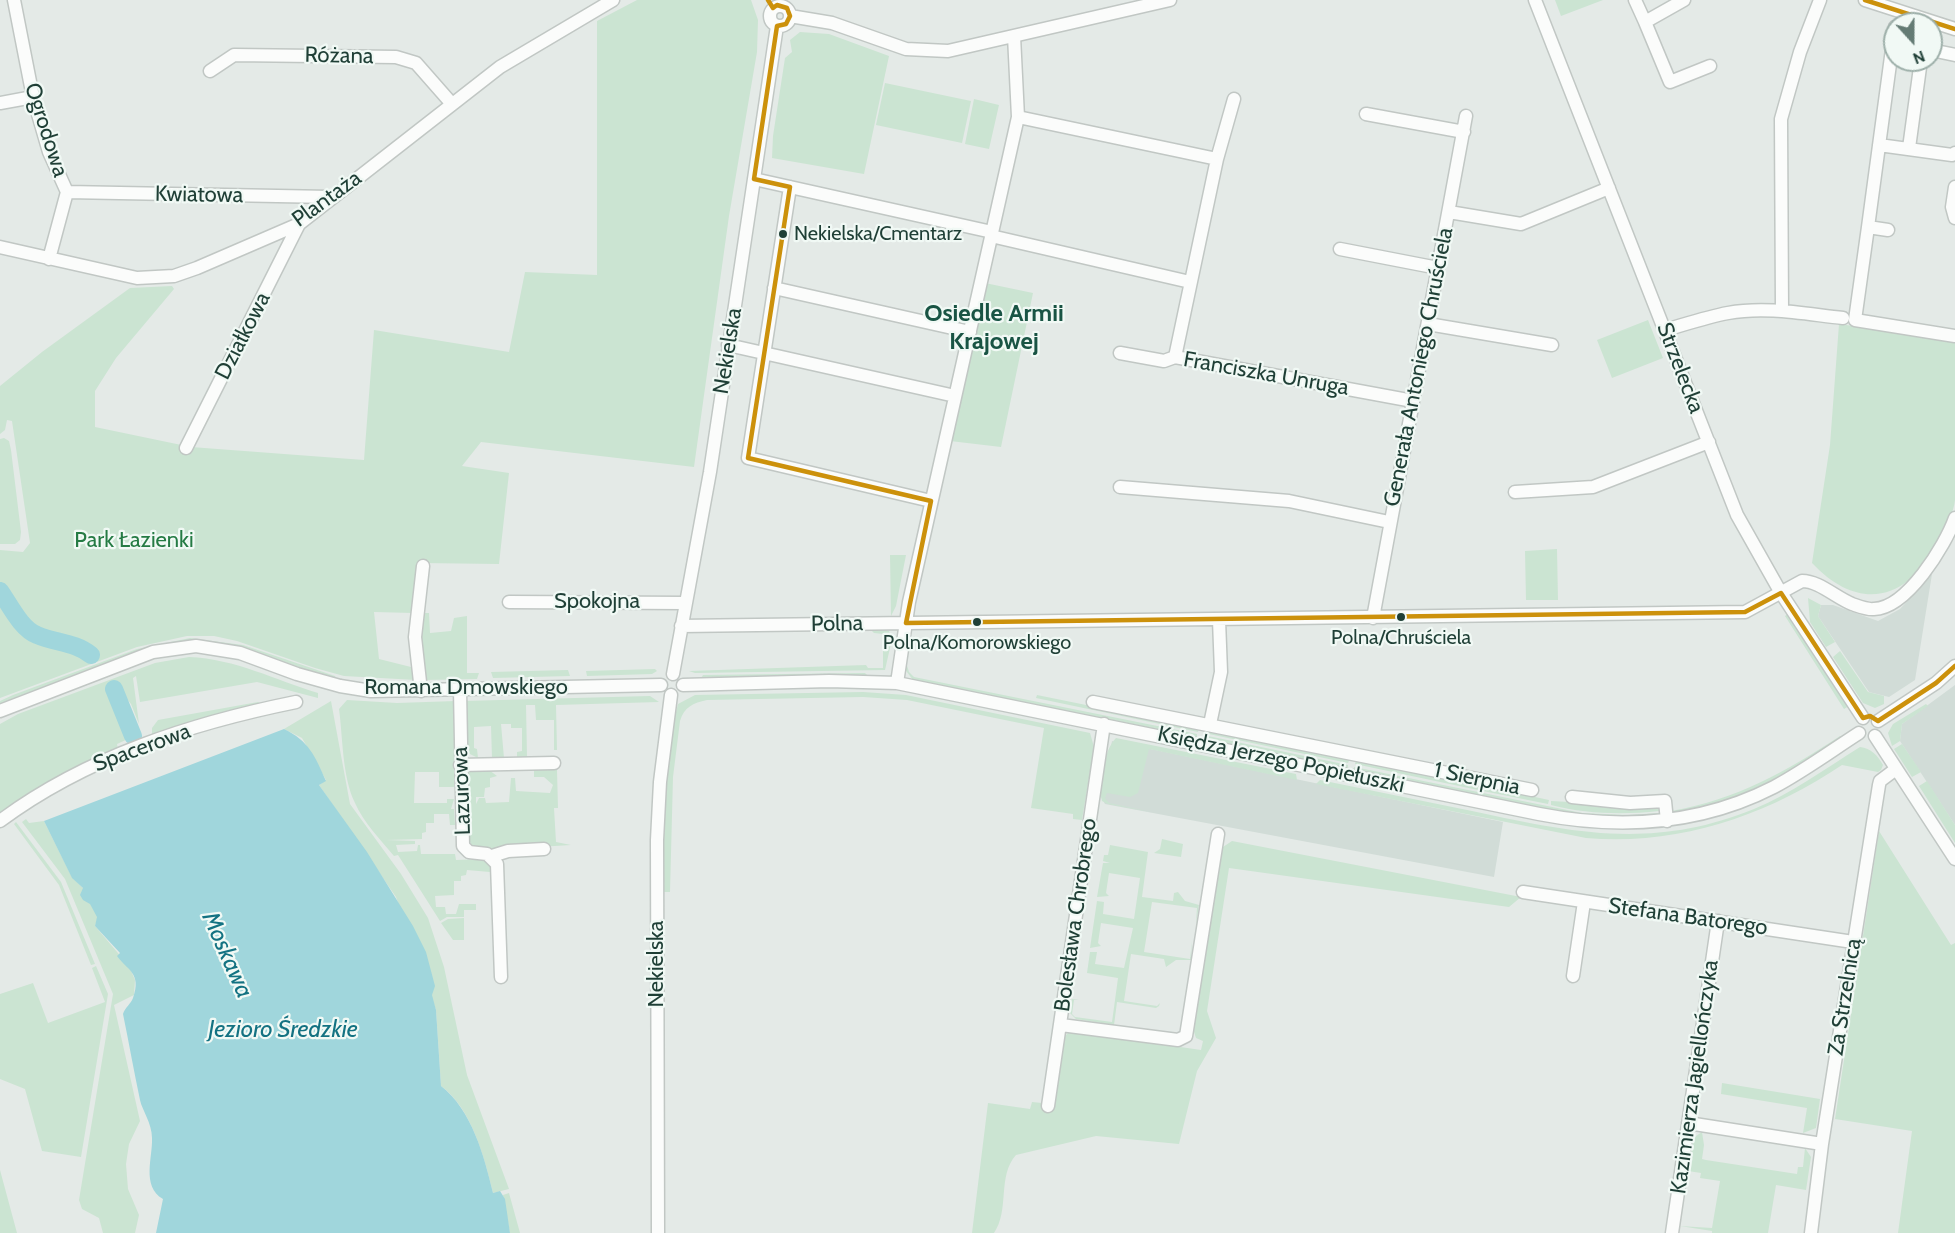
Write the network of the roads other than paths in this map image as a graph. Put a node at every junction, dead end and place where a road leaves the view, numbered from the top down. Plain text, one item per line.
1 (14, 0) edge
2 (613, 0) edge
3 (1170, 0) edge
4 (1535, 0) edge
5 (1635, 0) edge
6 (1684, 0) edge
7 (1820, 0) edge
8 (1865, 0) edge
9 (1880, 2) edge
10 (771, 4) edge
11 (1897, 11) joint
12 (790, 16) junction
13 (1645, 22) junction
14 (777, 26) junction
15 (1955, 28) edge
16 (1014, 36) junction
17 (1710, 66) dead end
18 (210, 71) dead end
19 (1890, 72) edge
20 (1919, 72) edge
21 (33, 97) junction
22 (1234, 99) dead end
23 (0, 103) edge
24 (452, 104) junction
25 (1366, 114) dead end
26 (1466, 116) dead end
27 (1018, 117) junction
28 (1464, 132) junction
29 (1879, 145) junction
30 (1909, 148) junction
31 (1954, 157) edge
32 (1217, 159) junction
33 (754, 179) junction
34 (790, 187) junction
35 (1955, 187) edge
36 (1609, 188) junction
37 (67, 192) junction
38 (330, 198) junction
39 (1449, 212) junction
40 (1955, 218) edge
41 (299, 224) junction
42 (1868, 226) junction
43 (1888, 230) dead end
44 (991, 234) junction
45 (0, 247) edge
46 (1340, 249) dead end
47 (49, 259) junction
48 (1438, 268) junction
49 (1190, 282) junction
50 (774, 288) junction
51 (1782, 311) junction
52 (1849, 319) junction
53 (1428, 324) junction
54 (1665, 330) junction
55 (970, 332) junction
56 (1955, 336) edge
57 (728, 345) junction
58 (1552, 345) dead end
59 (764, 352) junction
60 (1120, 353) dead end
61 (1175, 357) junction
62 (955, 396) junction
63 (1413, 401) junction
64 (1709, 442) junction
65 (186, 448) dead end
66 (1120, 487) dead end
67 (1515, 492) dead end
68 (931, 501) junction
69 (1955, 518) edge
70 (1389, 522) junction
71 (423, 566) dead end
72 (1781, 593) junction
73 (509, 602) dead end
74 (685, 603) junction
75 (1373, 618) junction
76 (1219, 620) junction
77 (906, 623) junction
78 (681, 626) junction
79 (1955, 666) edge
80 (673, 674) junction
81 (897, 683) junction
82 (661, 685) junction
83 (682, 685) junction
84 (460, 690) junction
85 (421, 691) junction
86 (671, 695) junction
87 (296, 702) dead end
88 (1093, 702) dead end
89 (0, 711) edge
90 (1863, 718) junction
91 (1878, 721) junction
92 (1104, 724) junction
93 (1210, 724) junction
94 (1859, 733) junction
95 (1875, 736) junction
96 (554, 763) dead end
97 (460, 765) junction
98 (1896, 769) junction
99 (1532, 790) dead end
100 (1572, 797) dead end
101 (0, 821) edge
102 (1667, 821) junction
103 (1218, 834) dead end
104 (544, 849) dead end
105 (492, 856) junction
106 (1955, 859) edge
107 (1523, 892) dead end
108 (1584, 902) junction
109 (1718, 921) junction
110 (1853, 942) junction
111 (501, 976) dead end
112 (1573, 976) dead end
113 (1061, 1025) junction
114 (1048, 1106) dead end
115 (1688, 1123) junction
116 (1822, 1144) junction
117 (658, 1233) edge
118 (1672, 1233) edge
119 (1811, 1233) edge

1 - 21 street, Ogrodowa
2 - 24 street, Plantaża
3 - 16 street
4 - 36 street, Strzelecka
5 - 13 street
6 - 13 street
7 - 51 street
8 - 9 street
9 - 11 street
10 - 12 street
10 - 14 street
11 - 15 street
12 - 14 street
12 - 16 street
13 - 17 street
14 - 33 street, Nekielska
16 - 27 street
18 - 24 street, Różana
19 - 29 street
20 - 30 street
21 - 23 street
21 - 37 street, Ogrodowa
22 - 32 street
24 - 38 street, Plantaża
25 - 28 street
26 - 28 street, Generała Antoniego Chruściela
27 - 32 street
27 - 44 street
28 - 39 street, Generała Antoniego Chruściela
29 - 30 street
29 - 42 street
30 - 31 street
32 - 49 street
33 - 34 street
33 - 57 street, Nekielska
34 - 44 street
34 - 50 street
35 - 40 street
36 - 39 street
36 - 54 street, Strzelecka
37 - 38 street, Kwiatowa
37 - 47 street, Ogrodowa
38 - 41 street, Plantaża
39 - 48 street, Generała Antoniego Chruściela
41 - 47 street, Plantaża
41 - 65 street, Działkowa
42 - 43 street
42 - 52 street
44 - 49 street
44 - 55 street
45 - 47 street, Plantaża
46 - 48 street
48 - 53 street, Generała Antoniego Chruściela
49 - 61 street
50 - 55 street
50 - 59 street
51 - 52 street
51 - 54 street
52 - 56 street
53 - 58 street
53 - 63 street, Generała Antoniego Chruściela
54 - 64 street, Strzelecka
55 - 62 street
57 - 59 street
57 - 74 street, Nekielska
59 - 62 street
59 - 68 street
60 - 61 street, Franciszka Unruga
61 - 63 street, Franciszka Unruga
62 - 68 street
63 - 70 street, Generała Antoniego Chruściela
64 - 67 street
64 - 72 street, Strzelecka
66 - 70 street
68 - 77 street
69 - 72 street, Polna
70 - 75 street, Generała Antoniego Chruściela
71 - 85 street
72 - 75 street, Polna
72 - 90 street, Strzelecka
73 - 74 street, Spokojna
74 - 78 street, Nekielska
75 - 76 street, Polna
76 - 77 street, Polna
76 - 93 street
77 - 78 street, Polna
77 - 81 street
78 - 80 street, Nekielska
79 - 91 street
80 - 82 street
80 - 83 street
81 - 83 street, Księdza Jerzego Popiełuszki
81 - 92 street, Księdza Jerzego Popiełuszki
82 - 84 street, Romana Dmowskiego
82 - 86 street
83 - 86 street
84 - 85 street, Romana Dmowskiego
84 - 97 street, Lazurowa
85 - 89 street, Romana Dmowskiego
86 - 117 street, Nekielska
87 - 101 street, Spacerowa
88 - 93 street, 1 Sierpnia
90 - 91 street
90 - 94 street
91 - 95 street
92 - 102 street, Księdza Jerzego Popiełuszki
92 - 113 street, Bolesława Chrobrego
93 - 99 street, 1 Sierpnia
94 - 95 street
94 - 102 street, Księdza Jerzego Popiełuszki
95 - 98 street
96 - 97 street
97 - 105 street, Lazurowa
98 - 106 street
98 - 110 street, Za Strzelnicą
100 - 102 street
103 - 113 street
104 - 105 street
105 - 111 street, Lazurowa
107 - 108 street, Stefana Batorego
108 - 109 street, Stefana Batorego
108 - 112 street
109 - 110 street, Stefana Batorego
109 - 115 street, Kazimierza Jagiellończyka
110 - 116 street, Za Strzelnicą
113 - 114 street, Bolesława Chrobrego
115 - 116 street
115 - 118 street, Kazimierza Jagiellończyka
116 - 119 street, Za Strzelnicą

